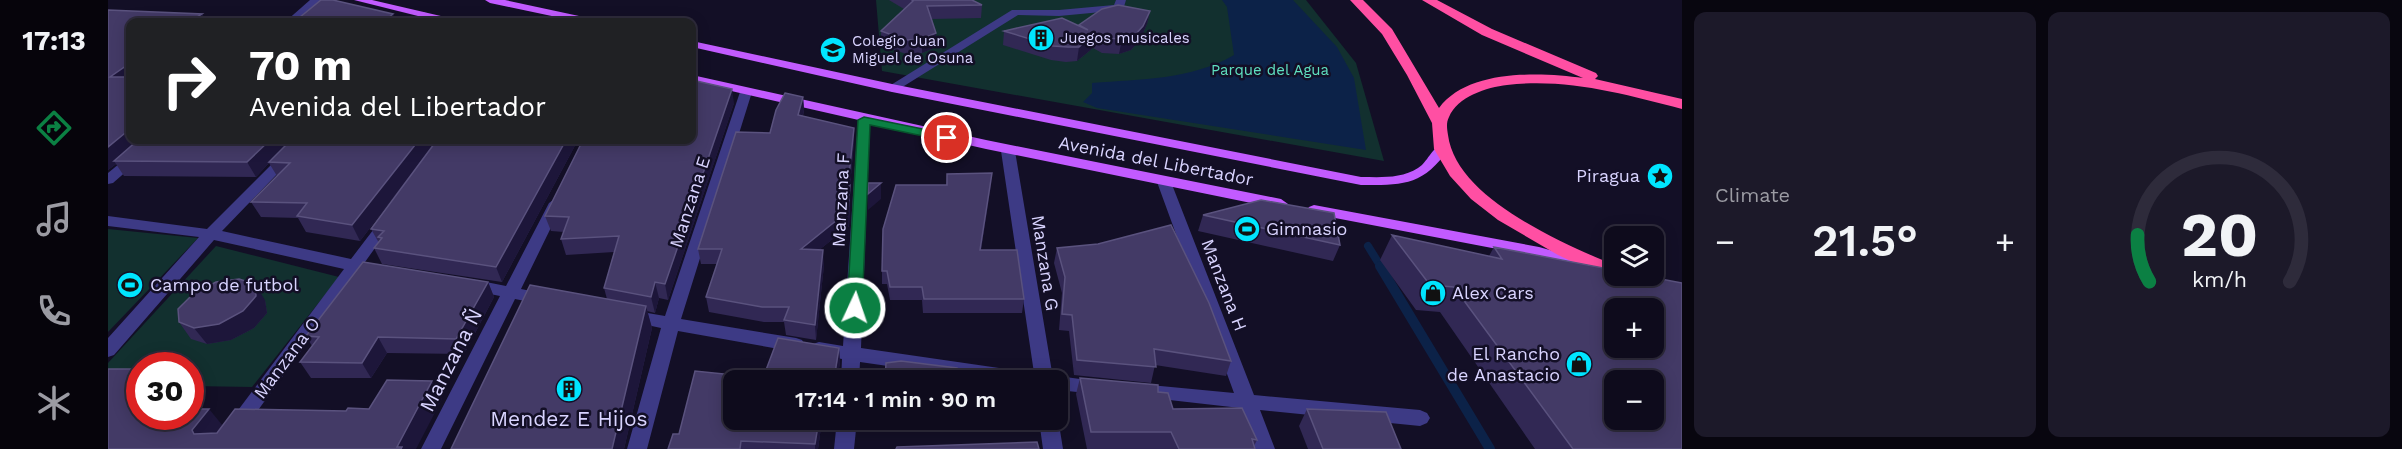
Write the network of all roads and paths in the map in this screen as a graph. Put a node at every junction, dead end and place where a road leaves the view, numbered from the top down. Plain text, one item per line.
1 (316, 0) edge
2 (359, 0) edge
3 (490, 0) edge
4 (1009, 0) edge
5 (1121, 0) edge
6 (1356, 0) edge
7 (1428, 0) edge
8 (519, 3) edge
9 (1016, 12) junction
10 (295, 18) edge
11 (417, 18) edge
12 (577, 18) edge
13 (696, 45) edge
14 (696, 80) edge
15 (892, 88) junction
16 (746, 92) junction
17 (1676, 102) edge
18 (864, 120) junction
19 (1439, 122) junction
20 (150, 144) edge
21 (299, 144) edge
22 (1442, 149) junction
23 (1008, 151) junction
24 (108, 180) edge
25 (1164, 182) junction
26 (562, 190) edge
27 (393, 212) edge
28 (108, 221) edge
29 (211, 234) junction
30 (354, 267) junction
31 (1604, 268) edge
32 (1604, 270) edge
33 (399, 274) edge
34 (455, 283) edge
35 (512, 292) junction
36 (557, 301) edge
37 (614, 312) edge
38 (671, 324) junction
39 (108, 350) edge
40 (852, 355) junction
41 (851, 370) edge
42 (962, 370) edge
43 (1040, 370) edge
44 (1068, 384) edge
45 (1247, 402) junction
46 (1420, 418) dead end
47 (846, 430) edge
48 (1050, 430) edge
49 (219, 449) edge
50 (431, 449) edge
51 (637, 449) edge
52 (844, 449) edge
53 (1053, 449) edge
54 (1265, 449) edge

1 - 10 street
2 - 11 main road
3 - 8 main road
4 - 9 street
5 - 9 street
6 - 19 highway
7 - 17 highway
8 - 12 main road
9 - 15 street
13 - 15 main road, Avenida del Libertador
14 - 16 main road, Avenida del Libertador
15 - 22 main road, Avenida del Libertador
16 - 18 main road, Avenida del Libertador
16 - 38 street, Manzana E
17 - 19 highway
18 - 23 main road, Avenida del Libertador
18 - 40 street, Manzana F
19 - 22 highway
20 - 24 street
21 - 29 street
22 - 31 highway
23 - 25 main road, Avenida del Libertador
23 - 43 street, Manzana G
25 - 32 main road, Avenida del Libertador
25 - 45 street, Manzana H
26 - 35 street, Manzana Ñ
27 - 30 street, Manzana O
28 - 29 street
29 - 30 street
29 - 39 street
30 - 33 street
30 - 49 street, Manzana O
34 - 35 street
35 - 36 street
35 - 50 street, Manzana Ñ
37 - 38 street
38 - 40 street
38 - 51 street, Manzana E
40 - 41 street, Manzana F
40 - 42 street
44 - 45 street
45 - 46 street
45 - 54 street, Manzana H
47 - 52 street
48 - 53 street

